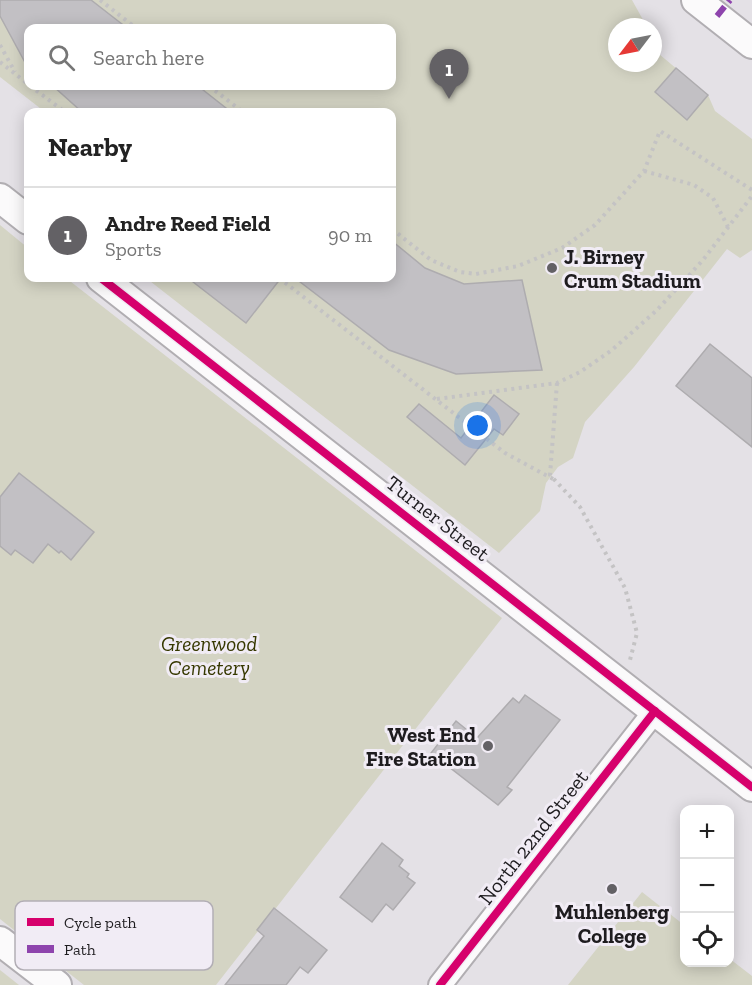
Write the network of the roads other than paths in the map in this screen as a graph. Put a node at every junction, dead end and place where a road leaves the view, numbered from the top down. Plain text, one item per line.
1 (696, 0) edge
2 (752, 44) edge
3 (0, 198) edge
4 (24, 217) edge
5 (106, 282) edge
6 (655, 711) junction
7 (752, 787) edge
8 (0, 941) edge
9 (15, 953) edge
10 (38, 970) edge
11 (57, 985) edge
12 (440, 985) edge

1 - 2 street
3 - 4 street
5 - 6 street, Turner Street
6 - 7 street, Turner Street
6 - 12 street, North 22nd Street
8 - 9 street
10 - 11 street

